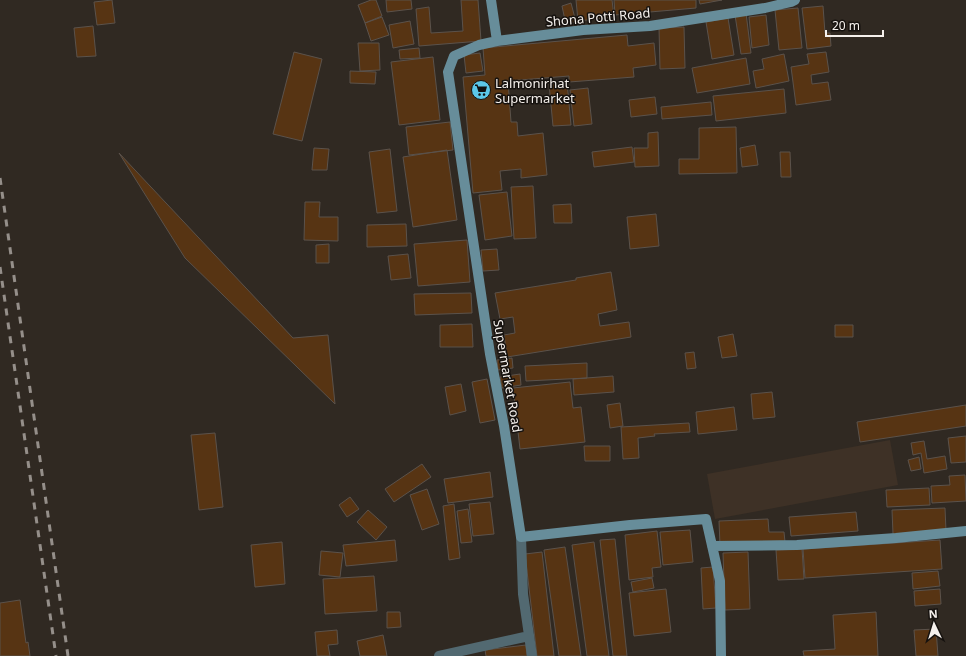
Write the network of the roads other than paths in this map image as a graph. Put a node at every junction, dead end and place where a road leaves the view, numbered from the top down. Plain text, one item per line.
1 (491, 0) edge
2 (795, 0) edge
3 (497, 41) junction
4 (966, 530) edge
5 (521, 537) junction
6 (712, 546) junction
7 (529, 636) junction
8 (439, 656) edge
9 (532, 656) edge
10 (721, 656) edge

1 - 3 main road
2 - 3 main road, Shona Potti Road
3 - 5 main road, Supermarket Road
4 - 6 main road
5 - 6 main road
5 - 7 street
6 - 10 main road
7 - 8 street
7 - 9 street

